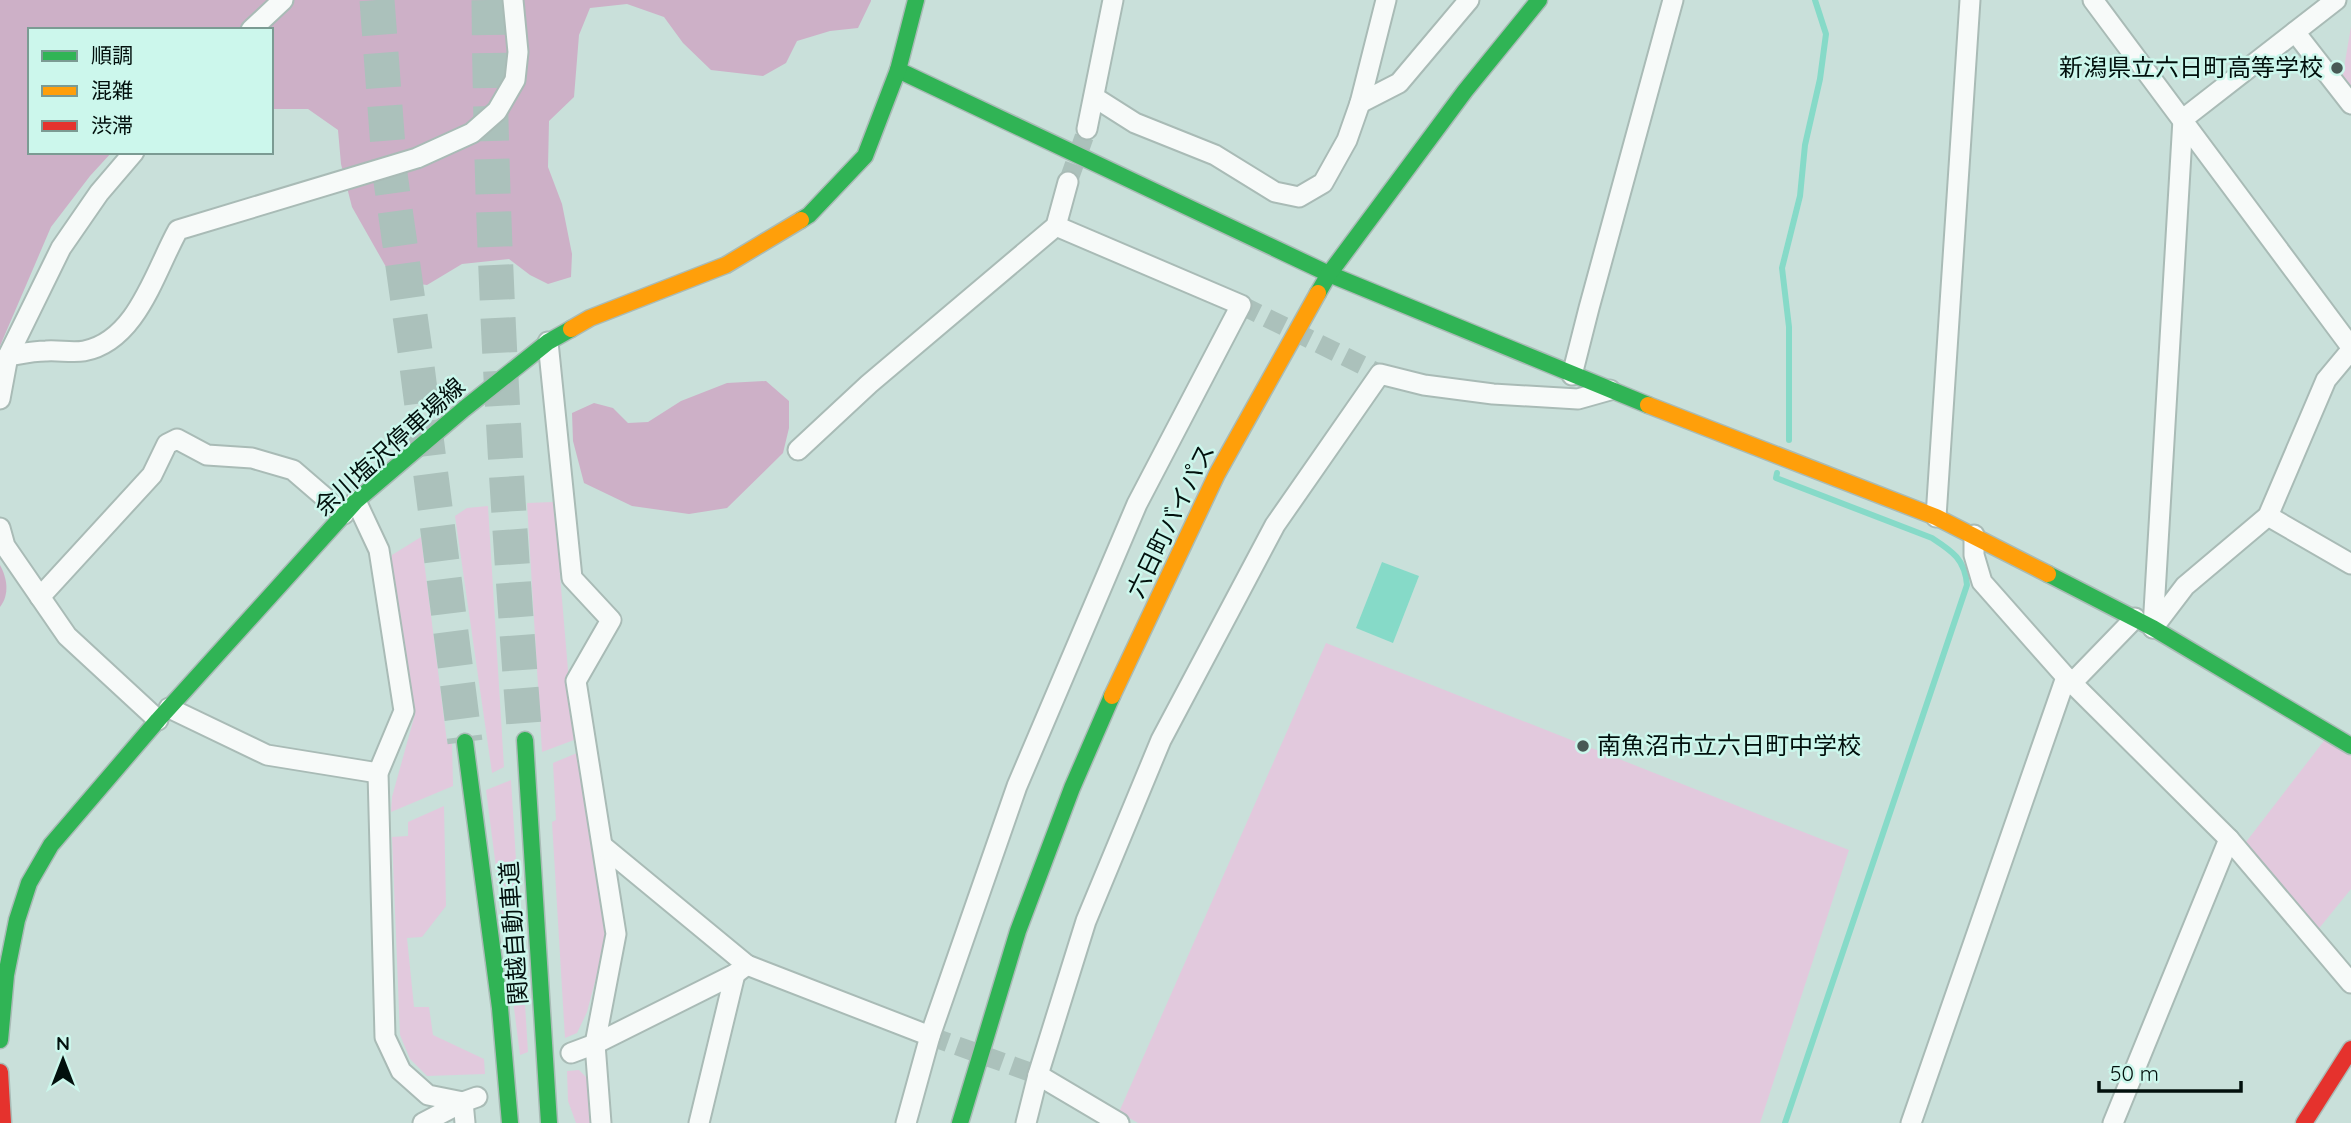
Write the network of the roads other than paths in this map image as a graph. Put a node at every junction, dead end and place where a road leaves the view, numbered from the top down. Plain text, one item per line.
1 (283, 0) edge
2 (513, 0) edge
3 (916, 0) edge
4 (1113, 0) edge
5 (1387, 0) edge
6 (1469, 0) edge
7 (1539, 0) edge
8 (1673, 0) edge
9 (1970, 0) edge
10 (2093, 0) edge
11 (2336, 0) edge
12 (253, 28) edge
13 (2295, 32) junction
14 (898, 70) junction
15 (1094, 97) junction
16 (1360, 103) junction
17 (2351, 104) edge
18 (2183, 119) junction
19 (1087, 129) tunnel mouth
20 (132, 154) edge
21 (1068, 182) tunnel mouth
22 (1056, 226) junction
23 (1329, 274) junction
24 (548, 342) junction
25 (2351, 349) edge
26 (8, 356) junction
27 (1572, 375) junction
28 (1610, 390) junction
29 (0, 399) edge
30 (797, 450) dead end
31 (350, 508) junction
32 (2268, 516) junction
33 (1936, 517) junction
34 (0, 528) edge
35 (1974, 535) junction
36 (2351, 564) edge
37 (40, 597) junction
38 (2135, 618) junction
39 (2154, 628) junction
40 (2069, 680) junction
41 (164, 714) junction
42 (525, 740) tunnel mouth
43 (465, 742) tunnel mouth
44 (2351, 746) edge
45 (378, 772) junction
46 (2229, 839) junction
47 (604, 847) junction
48 (741, 970) junction
49 (3, 973) edge
50 (2351, 983) edge
51 (930, 1036) junction
52 (0, 1040) edge
53 (595, 1044) junction
54 (2351, 1049) edge
55 (571, 1053) dead end
56 (0, 1072) edge
57 (1038, 1075) junction
58 (470, 1099) junction
59 (3, 1123) edge
60 (423, 1123) edge
61 (465, 1123) edge
62 (510, 1123) edge
63 (549, 1123) edge
64 (601, 1123) edge
65 (699, 1123) edge
66 (906, 1123) edge
67 (960, 1123) edge
68 (1026, 1123) edge
69 (1119, 1123) edge
70 (1911, 1123) edge
71 (2113, 1123) edge
72 (2304, 1123) edge

1 - 12 street
2 - 26 street
3 - 14 main road, 余川塩沢停車場線
4 - 15 street
5 - 16 street
6 - 16 street
7 - 23 main road, 六日町バイパス
8 - 27 street
9 - 33 street
10 - 18 street
11 - 13 street
13 - 17 street
13 - 18 street
14 - 23 main road
14 - 24 main road, 余川塩沢停車場線
15 - 16 street
15 - 19 street
18 - 25 street
18 - 39 street
20 - 26 street
21 - 22 street
22 - 30 street
22 - 51 street
23 - 27 main road
23 - 67 main road, 六日町バイパス
24 - 31 main road, 余川塩沢停車場線
24 - 47 street
25 - 32 street
26 - 29 street
27 - 28 main road
28 - 33 main road
28 - 57 street
31 - 37 street
31 - 41 main road, 余川塩沢停車場線
31 - 45 street
32 - 36 street
32 - 39 street
33 - 35 main road
34 - 37 street
35 - 38 main road
35 - 40 street
37 - 41 street
38 - 39 main road
38 - 40 street
39 - 44 main road
40 - 46 street
40 - 70 street
41 - 45 street
41 - 49 main road, 余川塩沢停車場線
42 - 63 main road, 関越自動車道
43 - 62 main road, 関越自動車道
45 - 58 street
46 - 50 street
46 - 71 street
47 - 48 street
47 - 53 street
48 - 51 street
48 - 53 street
48 - 65 street
49 - 52 main road, 余川塩沢停車場線
51 - 66 street
53 - 55 street
53 - 64 street
54 - 72 main road
56 - 59 main road
57 - 68 street
57 - 69 street
58 - 60 street
58 - 61 street

